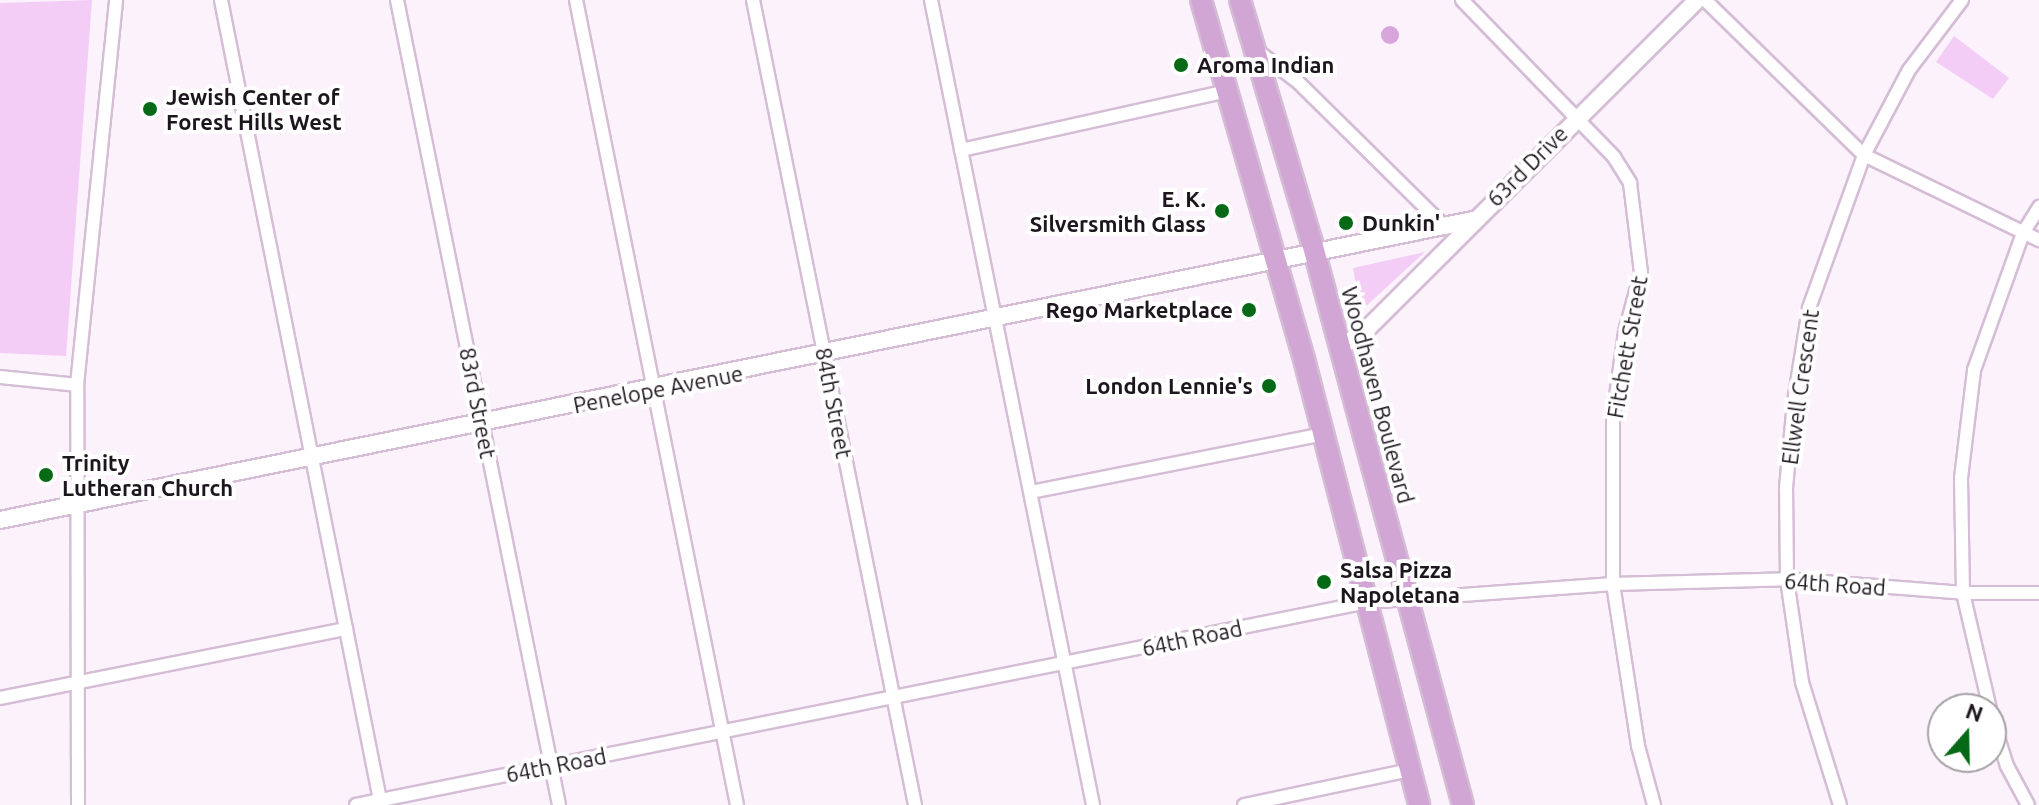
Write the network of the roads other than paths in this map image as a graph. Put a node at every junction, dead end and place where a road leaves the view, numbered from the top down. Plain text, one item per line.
1 (116, 0) edge
2 (221, 0) edge
3 (397, 0) edge
4 (576, 0) edge
5 (753, 0) edge
6 (931, 0) edge
7 (1201, 0) edge
8 (1240, 0) edge
9 (1462, 0) edge
10 (1697, 0) edge
11 (1705, 0) edge
12 (1962, 0) edge
13 (1254, 48) junction
14 (1227, 91) junction
15 (1576, 118) junction
16 (961, 150) junction
17 (1864, 155) junction
18 (2039, 207) edge
19 (1473, 220) junction
20 (1446, 228) junction
21 (2023, 233) junction
22 (2039, 240) edge
23 (1316, 256) junction
24 (1276, 262) junction
25 (996, 321) junction
26 (1339, 348) junction
27 (824, 356) junction
28 (0, 377) edge
29 (77, 385) junction
30 (654, 390) junction
31 (482, 424) junction
32 (1324, 434) junction
33 (311, 458) junction
34 (1031, 492) junction
35 (77, 505) junction
36 (0, 520) edge
37 (1787, 579) junction
38 (1613, 584) junction
39 (1963, 593) junction
40 (2039, 593) edge
41 (1410, 598) junction
42 (1367, 602) junction
43 (346, 629) junction
44 (1065, 664) junction
45 (78, 683) junction
46 (1986, 693) edge
47 (0, 698) edge
48 (894, 698) junction
49 (723, 732) junction
50 (552, 766) junction
51 (2007, 766) edge
52 (1410, 770) junction
53 (381, 803) edge
54 (78, 805) edge
55 (356, 805) edge
56 (559, 805) edge
57 (737, 805) edge
58 (915, 805) edge
59 (1093, 805) edge
60 (1244, 805) edge
61 (1419, 805) edge
62 (1463, 805) edge
63 (1654, 805) edge
64 (1840, 805) edge
65 (2028, 805) edge

1 - 29 street
2 - 33 street
3 - 31 street, 83rd Street
4 - 30 street
5 - 27 street, 84th Street
6 - 16 street
7 - 14 main road
8 - 13 main road, Woodhaven Boulevard
9 - 15 street, Fitchett Street
10 - 15 street, 63rd Drive
11 - 17 street
12 - 17 street, Ellwell Crescent
13 - 20 street
13 - 23 main road, Woodhaven Boulevard
14 - 16 street
14 - 24 main road
15 - 19 street, 63rd Drive
15 - 38 street, Fitchett Street
16 - 25 street
17 - 21 street
17 - 37 street, Ellwell Crescent
18 - 21 street
19 - 20 street, 63rd Drive
19 - 26 street
20 - 23 street, 63rd Drive
21 - 22 street
21 - 39 street
23 - 24 street, Penelope Avenue
23 - 26 main road, Woodhaven Boulevard
24 - 25 street, Penelope Avenue
24 - 32 main road
25 - 27 street, Penelope Avenue
25 - 34 street
26 - 41 main road, Woodhaven Boulevard
27 - 30 street, Penelope Avenue
27 - 48 street, 84th Street
28 - 29 street
29 - 35 street
30 - 31 street, Penelope Avenue
30 - 49 street
31 - 33 street, Penelope Avenue
31 - 50 street, 83rd Street
32 - 34 street
32 - 42 main road
33 - 35 street, Penelope Avenue
33 - 43 street
34 - 44 street
35 - 36 street, Penelope Avenue
35 - 45 street
37 - 38 street, 64th Road
37 - 39 street, 64th Road
37 - 64 street, Ellwell Crescent
38 - 41 street, 64th Road
38 - 63 street, Fitchett Street
39 - 40 street, 64th Road
39 - 46 street
41 - 42 street, 64th Road
41 - 62 main road, Woodhaven Boulevard
42 - 44 street, 64th Road
42 - 52 main road
43 - 45 street
43 - 53 street
44 - 48 street, 64th Road
44 - 59 street
45 - 47 street
45 - 54 street
48 - 49 street, 64th Road
48 - 58 street, 84th Street
49 - 50 street, 64th Road
49 - 57 street
50 - 53 street, 64th Road
50 - 56 street, 83rd Street
51 - 65 street
52 - 60 street
52 - 61 main road
53 - 55 street, 64th Road

